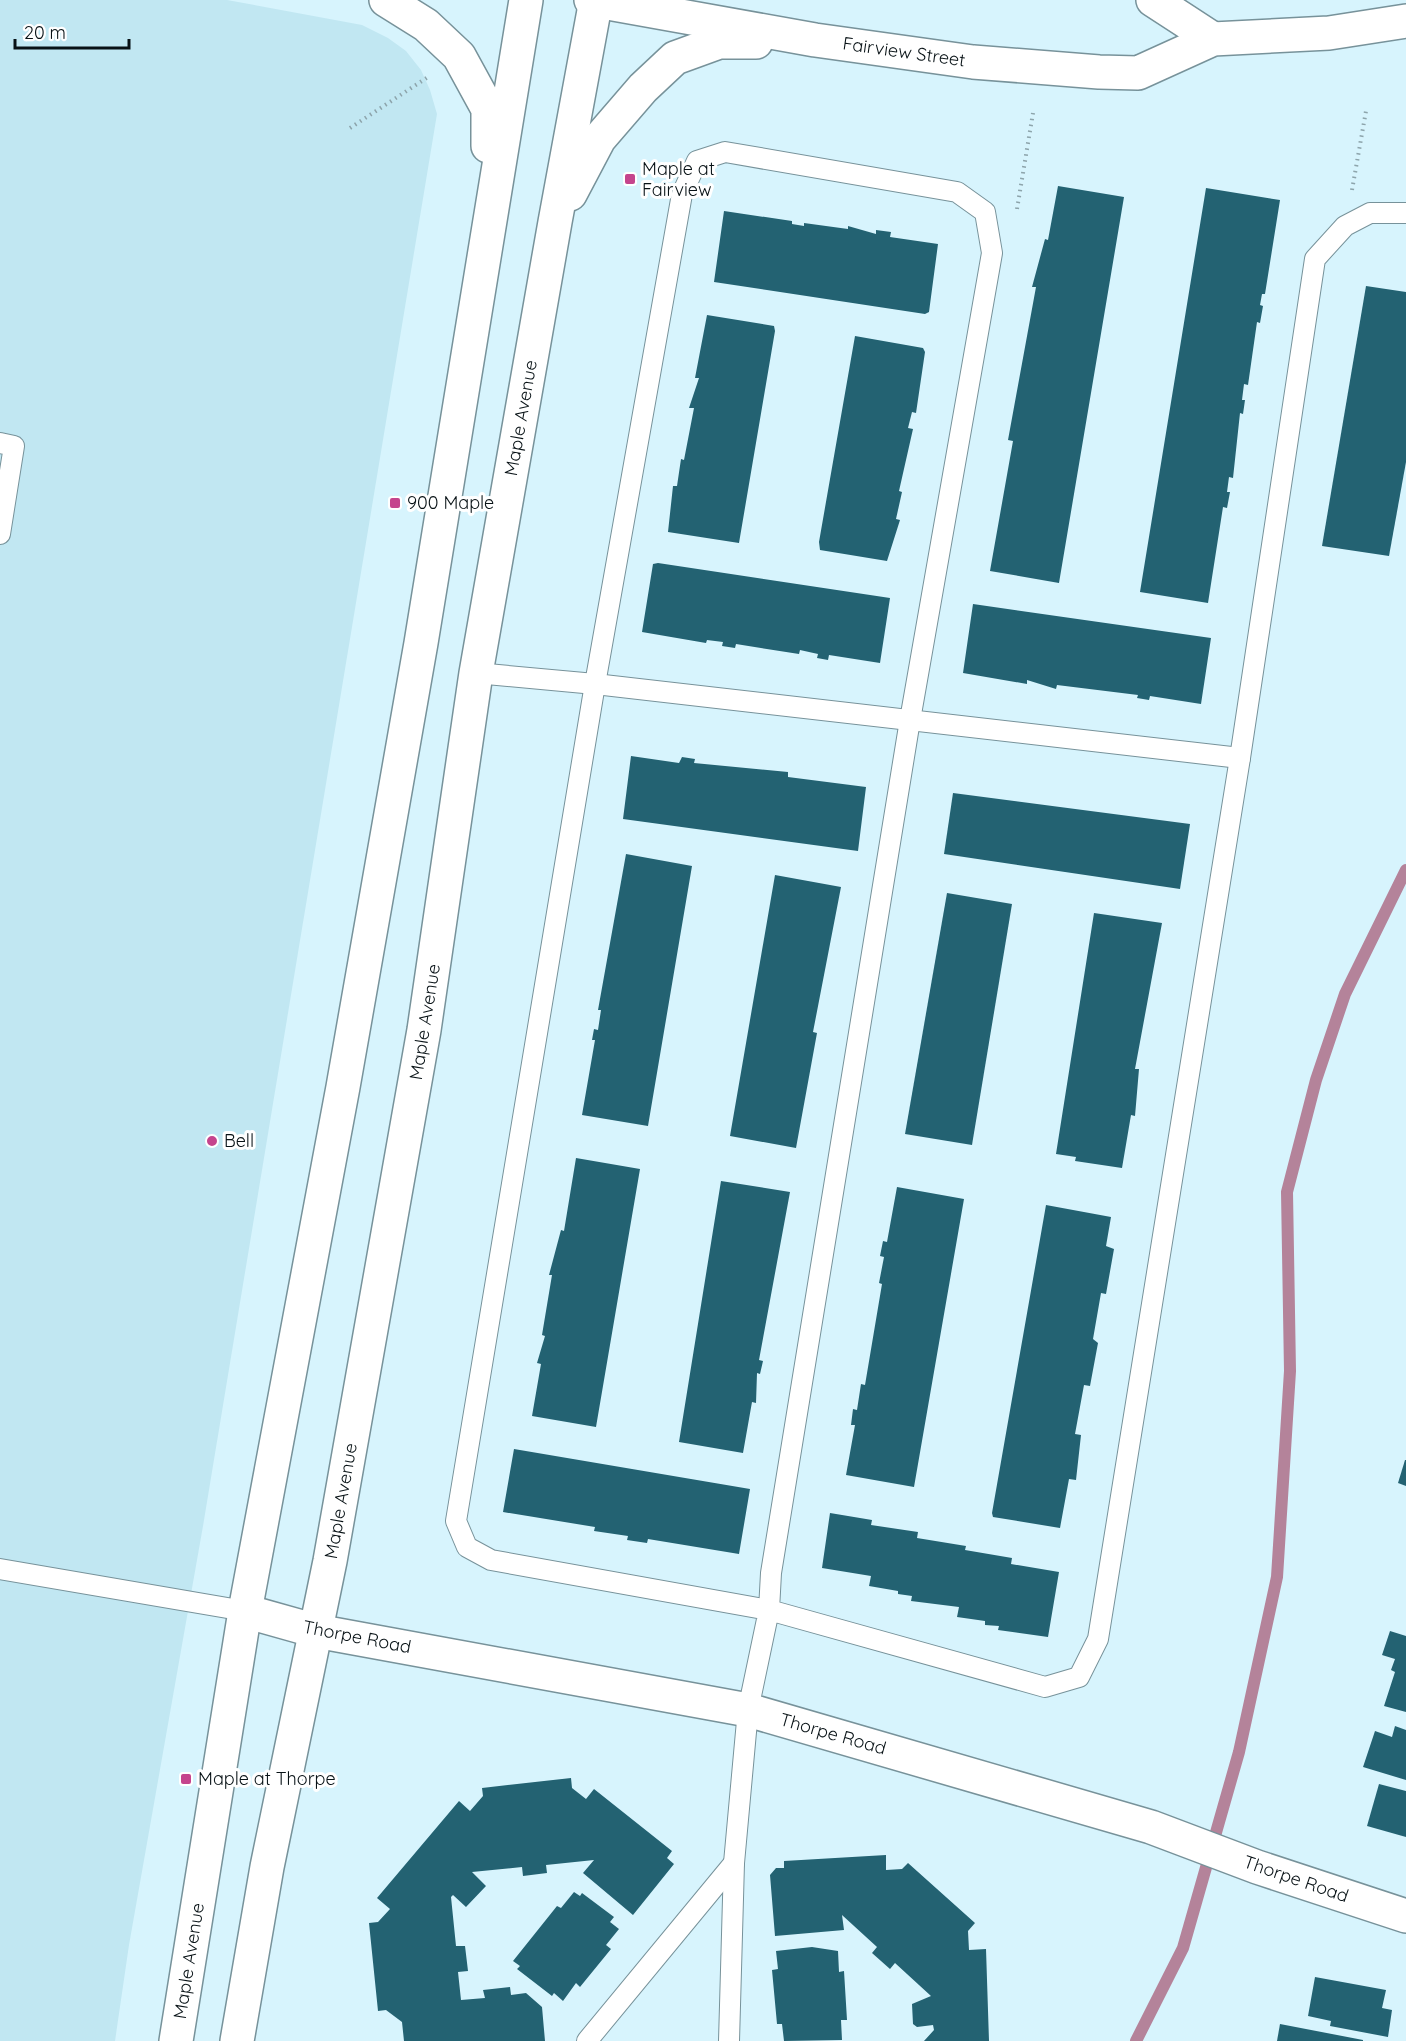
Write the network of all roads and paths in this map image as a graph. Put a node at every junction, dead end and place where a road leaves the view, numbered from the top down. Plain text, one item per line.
1 (386, 0) edge
2 (526, 0) edge
3 (594, 0) edge
4 (1153, 0) edge
5 (1406, 21) edge
6 (1213, 39) junction
7 (815, 40) junction
8 (428, 77) dead end
9 (1366, 111) dead end
10 (1034, 113) dead end
11 (350, 128) dead end
12 (490, 213) junction
13 (1016, 213) dead end
14 (1406, 213) edge
15 (555, 222) junction
16 (1345, 225) junction
17 (0, 443) edge
18 (0, 534) edge
19 (477, 673) junction
20 (595, 684) junction
21 (910, 720) junction
22 (1240, 758) junction
23 (0, 1569) edge
24 (769, 1610) junction
25 (244, 1611) junction
26 (316, 1631) junction
27 (748, 1710) junction
28 (734, 1863) junction
29 (1406, 1916) edge
30 (176, 2041) edge
31 (237, 2041) edge
32 (587, 2041) edge
33 (729, 2041) edge

1 - 12 main road
2 - 12 main road, Maple Avenue
3 - 7 main road, Fairview Street
3 - 15 main road, Maple Avenue
4 - 6 main road
5 - 6 main road, Fairview Street
6 - 7 main road, Fairview Street
7 - 15 main road
8 - 11 path
9 - 16 path
10 - 13 path
12 - 25 main road, Maple Avenue
14 - 16 lane
15 - 19 main road, Maple Avenue
16 - 22 lane
17 - 18 lane
19 - 20 lane
19 - 26 main road, Maple Avenue
20 - 21 lane
20 - 21 lane
20 - 24 lane
21 - 22 lane
21 - 24 lane
22 - 24 lane
23 - 25 lane
24 - 27 lane
25 - 26 main road, Thorpe Road
25 - 30 main road, Maple Avenue
26 - 27 main road, Thorpe Road
26 - 31 main road, Maple Avenue
27 - 28 lane
27 - 29 main road, Thorpe Road
28 - 32 lane
28 - 33 lane

